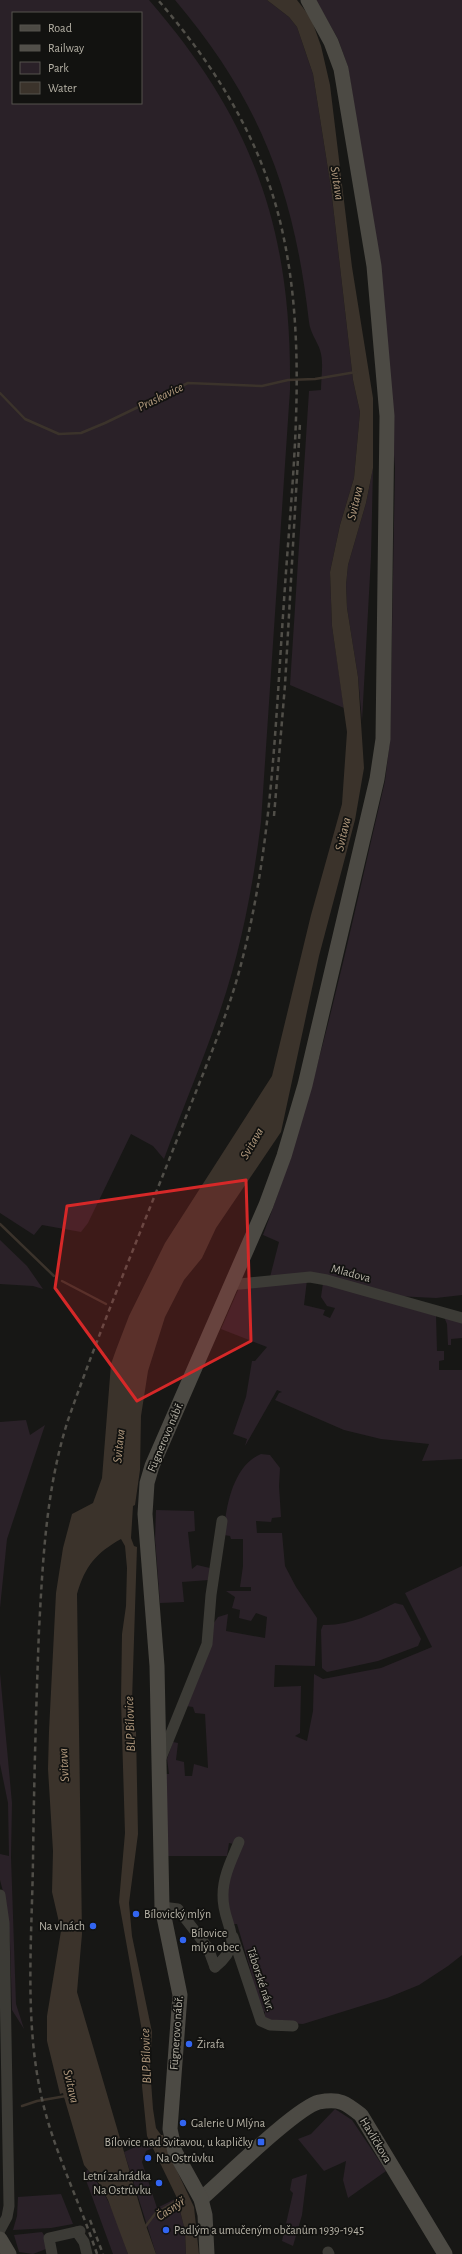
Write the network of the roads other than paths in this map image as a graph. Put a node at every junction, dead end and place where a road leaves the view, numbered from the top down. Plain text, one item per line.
1 (308, 0) edge
2 (230, 1285) junction
3 (462, 1318) edge
4 (222, 1521) dead end
5 (160, 1758) junction
6 (239, 1842) dead end
7 (0, 1895) edge
8 (162, 1907) junction
9 (233, 1937) junction
10 (3, 1980) edge
11 (293, 2026) dead end
12 (201, 2200) junction
13 (0, 2230) edge
14 (0, 2239) edge
15 (9, 2254) edge
16 (52, 2254) edge
17 (87, 2254) edge
18 (207, 2254) edge
19 (444, 2254) edge

1 - 2 street, Fügnerovo nábř.
2 - 3 street, Mladova
2 - 5 street, Fügnerovo nábř.
4 - 5 street, Fügnerovo nábř.
5 - 8 street, Fügnerovo nábř.
6 - 9 street, Táborské návr.
7 - 10 street
8 - 9 street, Táborské návr.
8 - 12 street, Fügnerovo nábř.
9 - 11 street, Táborské návr.
10 - 13 street
12 - 18 street, Fügnerovo nábř.
12 - 19 street, Havlíčkova
14 - 15 street
16 - 17 street

